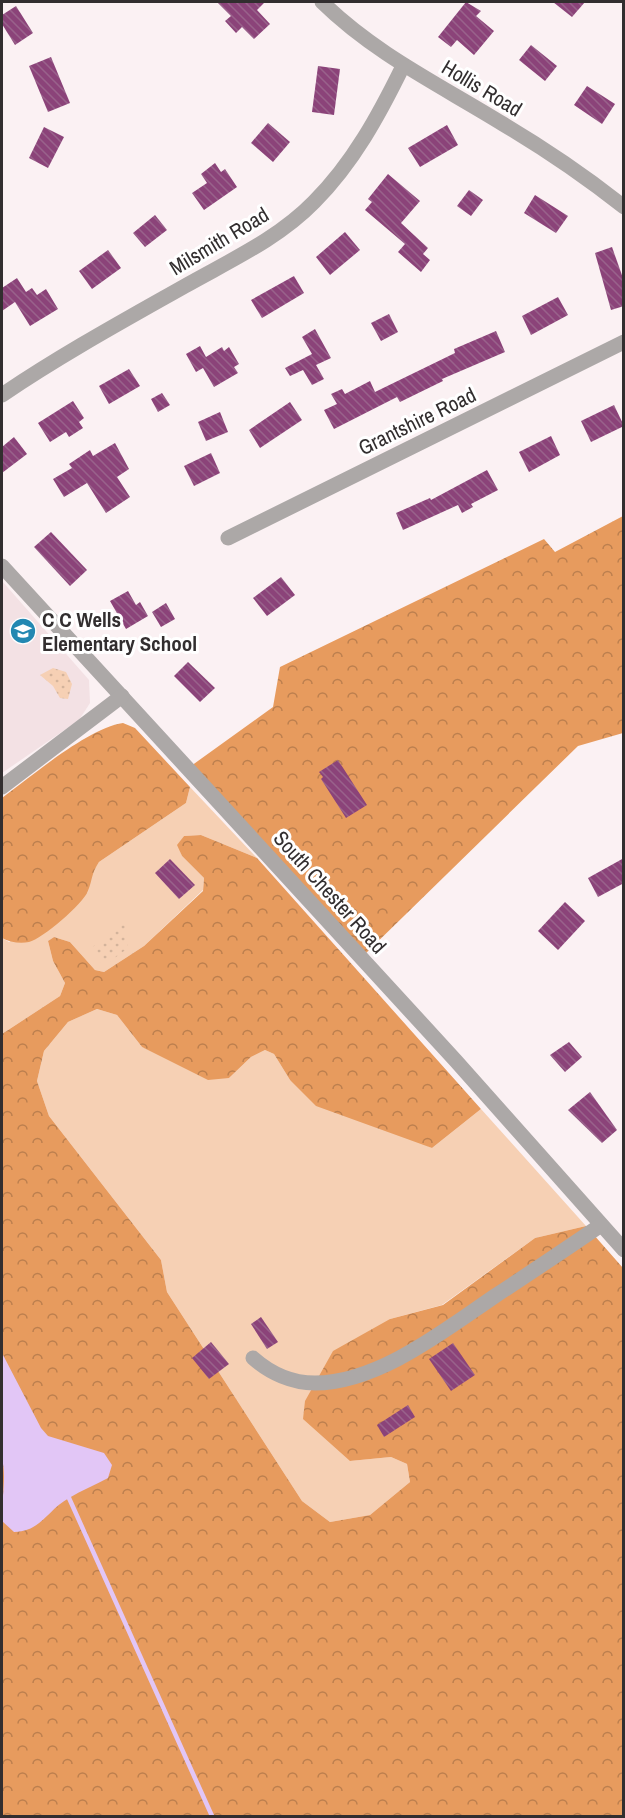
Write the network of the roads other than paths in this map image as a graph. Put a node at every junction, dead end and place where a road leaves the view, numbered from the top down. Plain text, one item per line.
1 (322, 2) edge
2 (403, 66) junction
3 (624, 207) edge
4 (624, 342) edge
5 (2, 395) edge
6 (228, 538) dead end
7 (2, 566) edge
8 (122, 696) junction
9 (2, 787) edge
10 (601, 1225) junction
11 (624, 1250) edge
12 (253, 1358) dead end

1 - 2 street, Hollis Road
2 - 3 street, Hollis Road
2 - 5 street, Milsmith Road
4 - 6 street, Grantshire Road
7 - 8 street, South Chester Road
8 - 9 street
8 - 10 street, South Chester Road
10 - 11 street, South Chester Road
10 - 12 street

